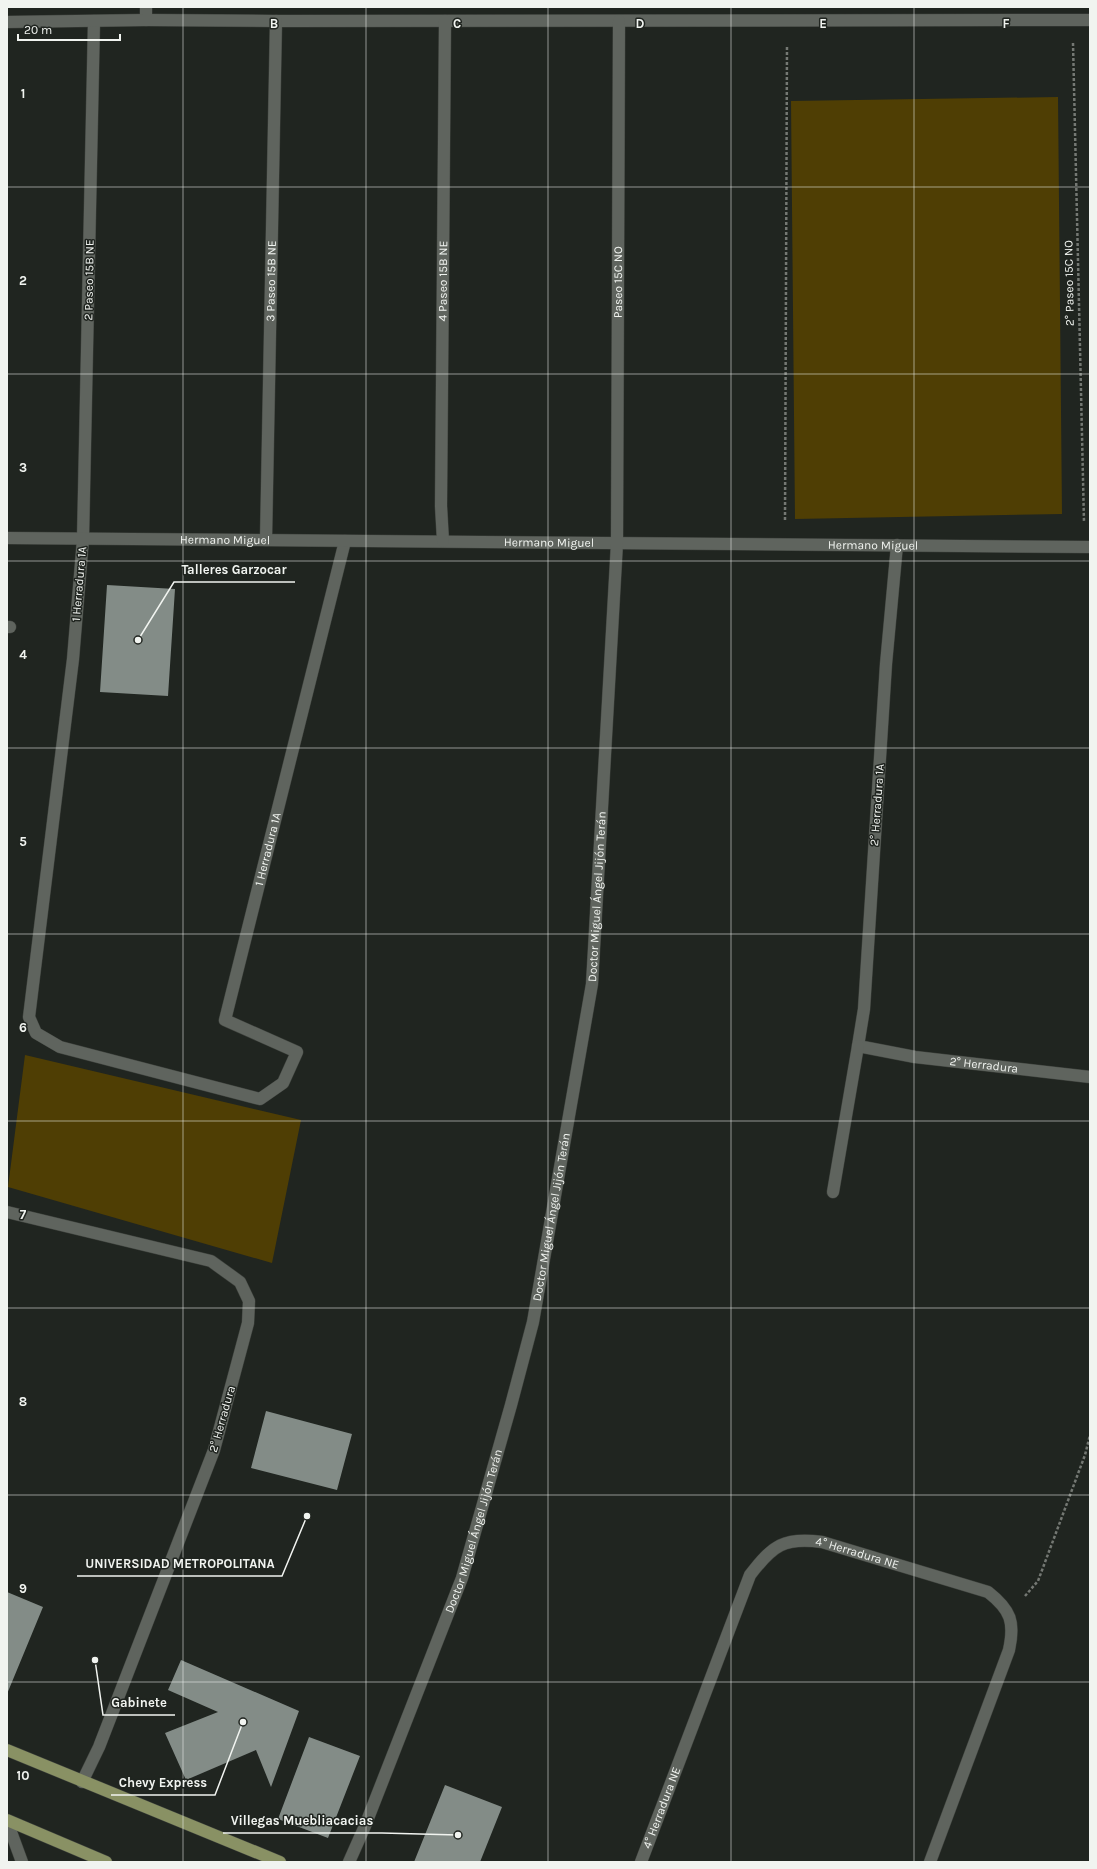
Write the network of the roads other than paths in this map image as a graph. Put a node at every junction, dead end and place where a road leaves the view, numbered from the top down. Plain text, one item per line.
1 (146, 7) edge
2 (146, 20) junction
3 (1090, 20) edge
4 (94, 21) junction
5 (445, 21) junction
6 (619, 21) junction
7 (7, 22) edge
8 (276, 22) junction
9 (7, 538) edge
10 (83, 539) junction
11 (266, 540) junction
12 (345, 540) junction
13 (443, 542) junction
14 (617, 543) junction
15 (897, 545) junction
16 (1087, 547) edge
17 (858, 1046) junction
18 (1090, 1077) edge
19 (833, 1192) dead end
20 (7, 1212) edge
21 (7, 1750) edge
22 (82, 1782) junction
23 (7, 1821) edge
24 (257, 1857) edge
25 (22, 1862) edge
26 (106, 1862) edge
27 (280, 1862) edge
28 (349, 1862) edge
29 (641, 1862) edge
30 (930, 1862) edge

1 - 2 street
2 - 4 street
2 - 8 street
3 - 6 street
4 - 7 street
4 - 10 street, 2 Paseo 15B NE
5 - 6 street
5 - 8 street
5 - 13 street, 4 Paseo 15B NE
6 - 14 street, Paseo 15C NO
8 - 11 street, 3 Paseo 15B NE
9 - 10 street, Hermano Miguel
10 - 11 street, Hermano Miguel
10 - 12 street, 1 Herradura 1A
11 - 12 street, Hermano Miguel
12 - 13 street, Hermano Miguel
13 - 14 street, Hermano Miguel
14 - 15 street, Hermano Miguel
14 - 28 street, Doctor Miguel Ángel Jijón Terán
15 - 16 street, Hermano Miguel
15 - 17 street, 2° Herradura 1A
17 - 18 street, 2° Herradura
17 - 19 street, 2° Herradura 1A
20 - 22 street, 2° Herradura
21 - 22 main road
22 - 24 main road
23 - 25 street
23 - 26 main road
24 - 27 main road
29 - 30 street, 4° Herradura NE

